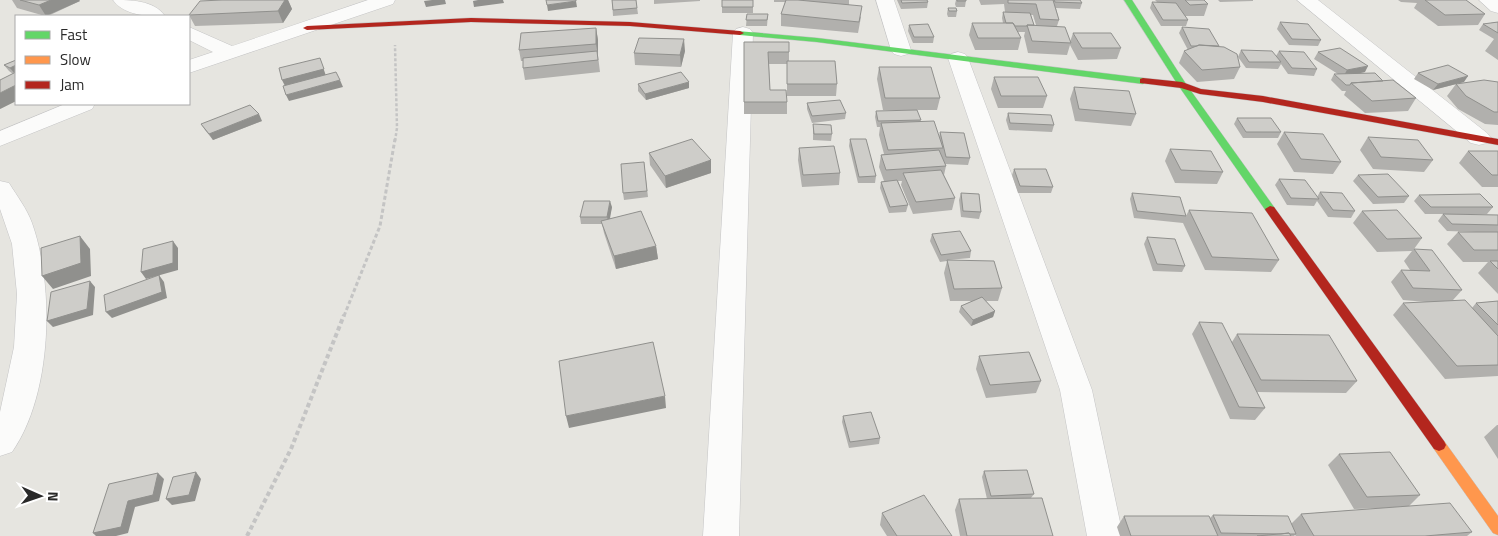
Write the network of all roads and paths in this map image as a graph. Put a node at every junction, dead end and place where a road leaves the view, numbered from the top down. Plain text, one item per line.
1 (122, 0) edge
2 (386, 0) edge
3 (885, 0) edge
4 (1128, 0) edge
5 (1306, 0) edge
6 (1488, 0) edge
7 (1498, 7) edge
8 (153, 15) edge
9 (394, 24) junction
10 (307, 28) junction
11 (190, 33) edge
12 (743, 33) junction
13 (901, 50) junction
14 (229, 52) junction
15 (958, 58) junction
16 (190, 67) edge
17 (1182, 85) junction
18 (82, 105) edge
19 (0, 139) edge
20 (1489, 140) edge
21 (0, 189) edge
22 (0, 442) edge
23 (1498, 528) edge
24 (247, 536) edge
25 (720, 536) edge
26 (1105, 536) edge

1 - 8 street
2 - 10 street
3 - 13 street
4 - 17 street
5 - 20 street
6 - 7 street
9 - 10 street
9 - 12 street
9 - 24 path
10 - 14 street
11 - 14 street
12 - 13 street
12 - 25 street
13 - 15 street
14 - 16 street
15 - 17 street
15 - 26 street
17 - 20 street
17 - 23 street
18 - 19 street
21 - 22 street

